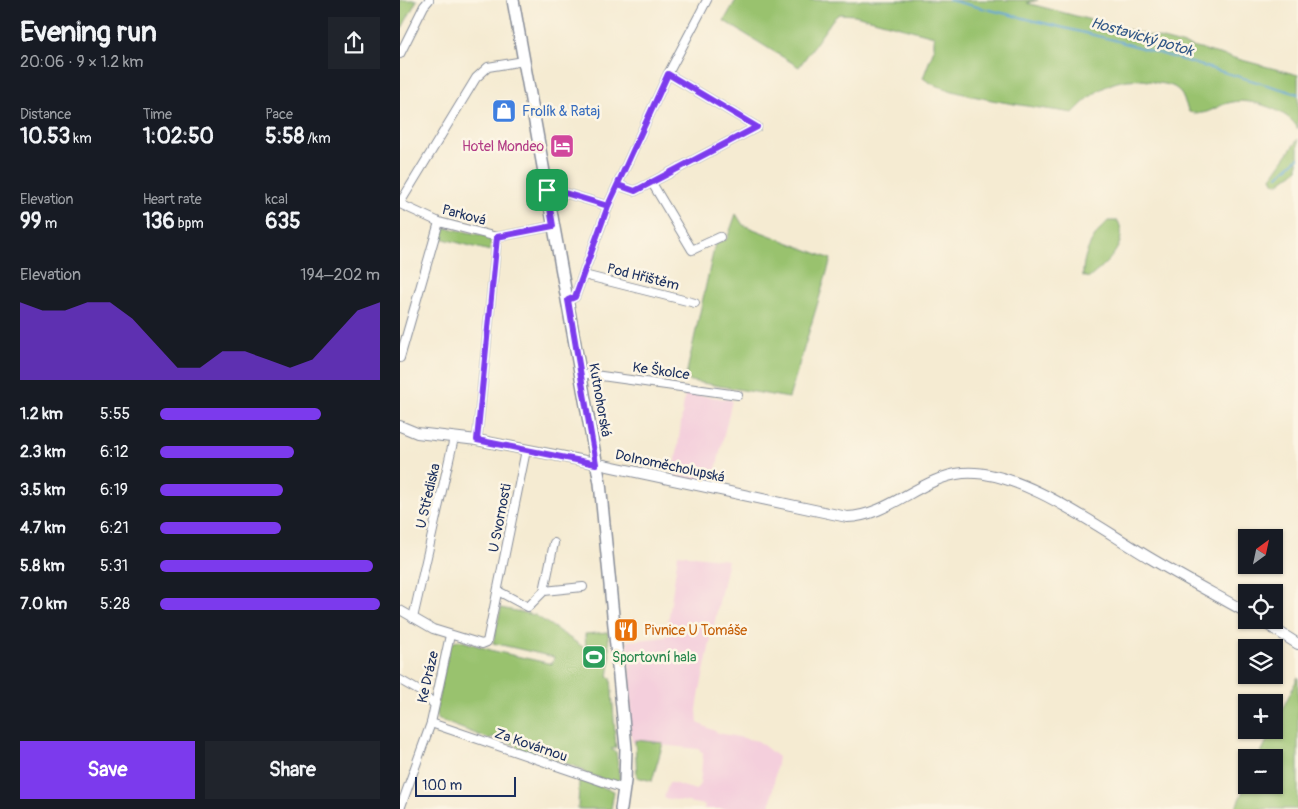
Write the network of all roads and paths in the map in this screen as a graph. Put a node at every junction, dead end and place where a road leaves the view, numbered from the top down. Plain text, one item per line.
1 (429, 0) edge
2 (513, 0) edge
3 (707, 0) edge
4 (400, 54) edge
5 (524, 61) junction
6 (668, 74) junction
7 (652, 183) junction
8 (618, 185) junction
9 (547, 190) junction
10 (400, 204) edge
11 (608, 206) junction
12 (439, 222) junction
13 (553, 226) junction
14 (497, 237) junction
15 (720, 237) dead end
16 (584, 275) junction
17 (568, 300) junction
18 (695, 303) dead end
19 (400, 358) edge
20 (580, 373) junction
21 (738, 395) dead end
22 (400, 426) edge
23 (454, 438) junction
24 (477, 440) junction
25 (526, 450) junction
26 (596, 464) junction
27 (554, 543) dead end
28 (583, 588) dead end
29 (498, 590) junction
30 (544, 591) junction
31 (1238, 607) edge
32 (400, 610) edge
33 (413, 618) junction
34 (1274, 629) edge
35 (450, 635) junction
36 (1298, 644) edge
37 (400, 680) edge
38 (434, 704) junction
39 (431, 723) junction
40 (624, 789) junction
41 (400, 809) edge
42 (621, 809) edge

1 - 4 street
2 - 5 main road, Kutnohorská
3 - 6 street
5 - 9 main road, Kutnohorská
5 - 10 street
6 - 7 street
6 - 8 street
7 - 8 street
7 - 15 street
8 - 11 street
9 - 11 street
9 - 13 main road, Kutnohorská
10 - 12 street, Parková
11 - 16 street
12 - 14 street, Parková
12 - 19 street
13 - 14 street, Parková
13 - 17 main road, Kutnohorská
14 - 24 street
16 - 17 street
16 - 18 street, Pod Hřištěm
17 - 20 main road, Kutnohorská
20 - 21 street, Ke Školce
20 - 26 main road, Kutnohorská
22 - 23 street, Dolnoměcholupská
23 - 24 street, Dolnoměcholupská
23 - 33 street, U Střediska
24 - 25 street, Dolnoměcholupská
25 - 26 street, Dolnoměcholupská
25 - 29 street, U Svornosti
26 - 31 street, Dolnoměcholupská
26 - 40 main road, Kutnohorská
27 - 30 street
28 - 30 street
29 - 30 street
29 - 35 street, U Svornosti
32 - 33 street
33 - 35 street
34 - 36 street
35 - 38 street, Ke Dráze
37 - 38 street
38 - 39 street, Ke Dráze
39 - 40 street, Za Kovárnou
39 - 41 street, Ke Dráze
40 - 42 main road, Kutnohorská

